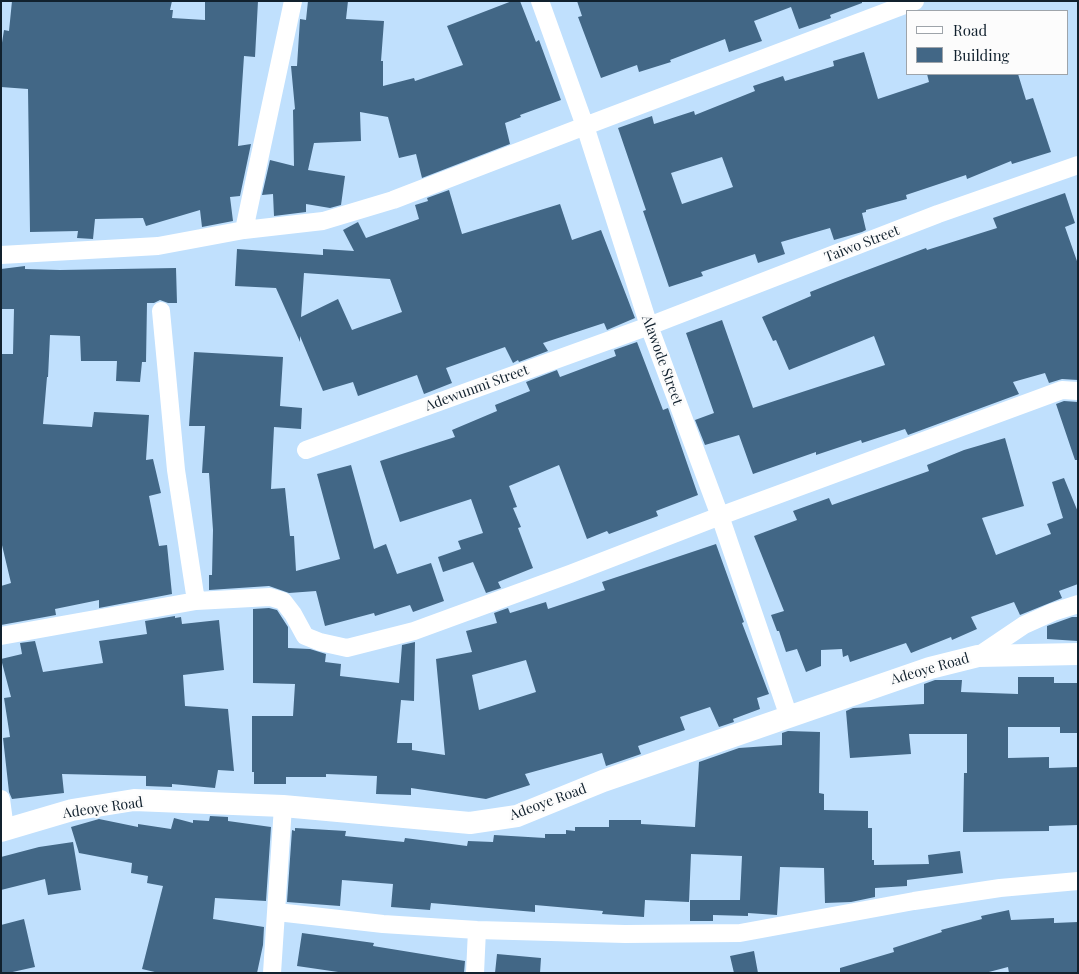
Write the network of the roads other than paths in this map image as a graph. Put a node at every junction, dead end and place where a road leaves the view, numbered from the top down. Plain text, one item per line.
1 (293, 1) edge
2 (540, 1) edge
3 (915, 1) edge
4 (585, 126) junction
5 (1078, 165) edge
6 (244, 230) junction
7 (1, 255) edge
8 (161, 311) dead end
9 (648, 326) junction
10 (1078, 391) edge
11 (306, 450) dead end
12 (720, 516) junction
13 (196, 601) junction
14 (1078, 604) edge
15 (1, 636) edge
16 (1078, 654) edge
17 (978, 656) junction
18 (789, 717) junction
19 (1, 799) edge
20 (283, 806) junction
21 (3, 830) edge
22 (1078, 882) edge
23 (277, 912) junction
24 (477, 930) junction
25 (272, 973) edge
26 (475, 973) edge

1 - 6 street
2 - 4 street, Alawode Street
3 - 4 street
4 - 6 street
4 - 9 street, Alawode Street
5 - 9 street, Taiwo Street
6 - 7 street
8 - 13 street
9 - 11 street, Adewunmi Street
9 - 12 street, Alawode Street
10 - 12 street
12 - 13 street
12 - 18 street, Alawode Street
13 - 15 street
14 - 17 street
16 - 17 street, Adeoye Road
17 - 18 street, Adeoye Road
18 - 20 street, Adeoye Road
19 - 21 street
20 - 21 street, Adeoye Road
20 - 23 street
22 - 24 street
23 - 24 street
23 - 25 street
24 - 26 street

